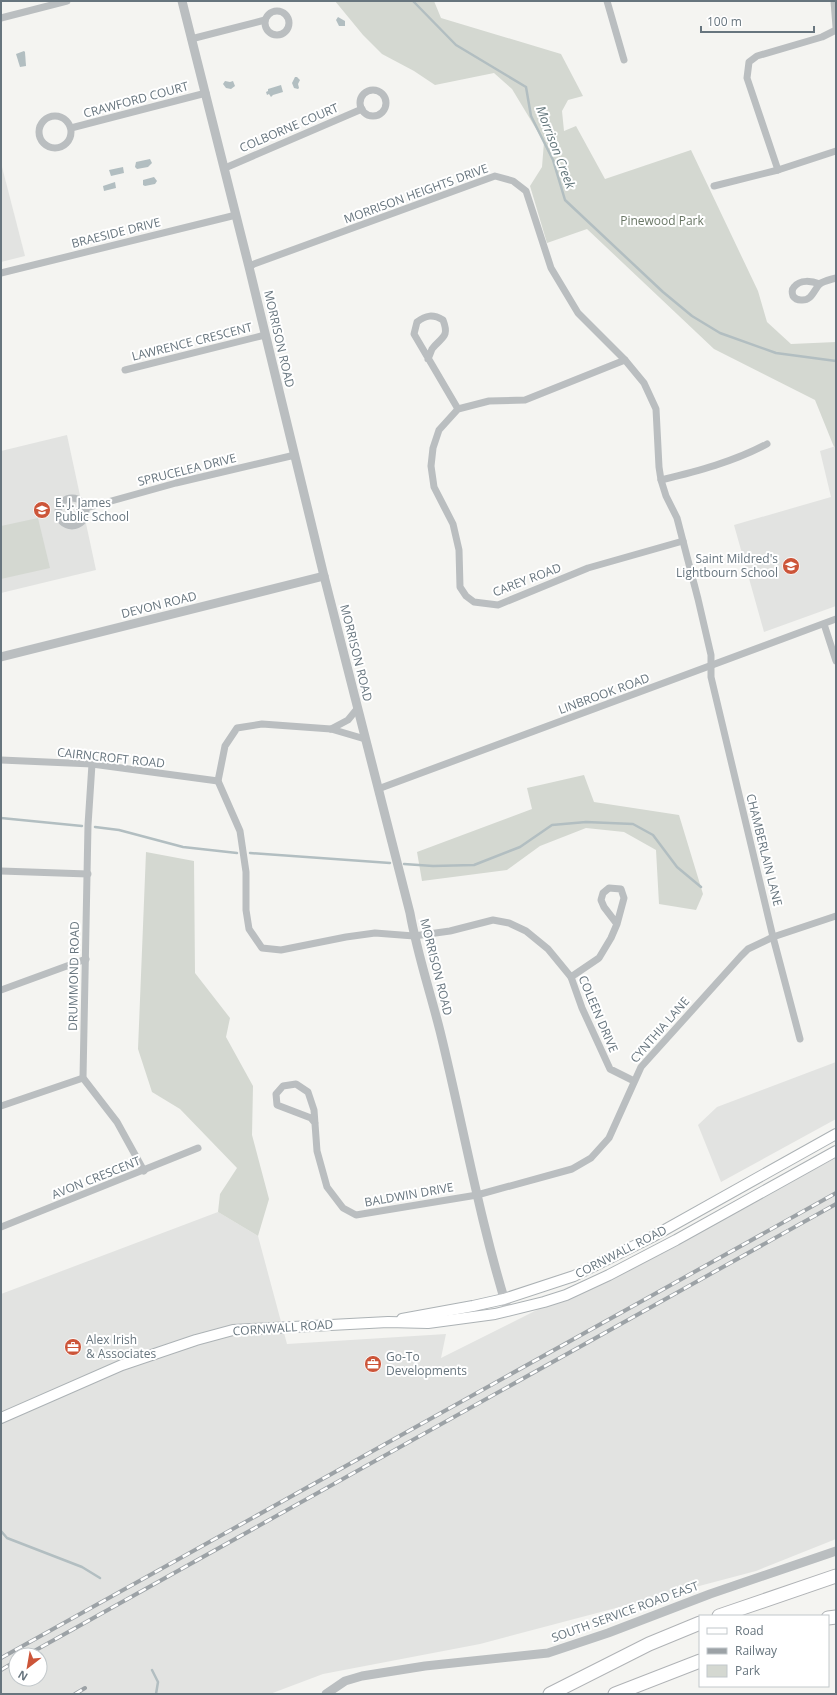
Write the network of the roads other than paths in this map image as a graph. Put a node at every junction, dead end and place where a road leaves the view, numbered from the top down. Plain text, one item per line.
1 (66, 1) edge
2 (182, 1) edge
3 (607, 1) edge
4 (834, 1) edge
5 (1, 18) edge
6 (265, 20) dead end
7 (836, 27) edge
8 (836, 30) edge
9 (191, 39) junction
10 (624, 60) dead end
11 (206, 93) junction
12 (362, 110) dead end
13 (71, 128) junction
14 (836, 152) edge
15 (225, 168) junction
16 (778, 170) junction
17 (714, 186) dead end
18 (236, 215) junction
19 (249, 267) junction
20 (1, 273) edge
21 (836, 278) edge
22 (820, 284) dead end
23 (265, 335) junction
24 (428, 359) junction
25 (625, 360) junction
26 (125, 370) dead end
27 (458, 409) junction
28 (767, 444) dead end
29 (295, 454) junction
30 (661, 480) junction
31 (86, 508) junction
32 (682, 541) junction
33 (324, 576) junction
34 (836, 619) edge
35 (824, 624) junction
36 (1, 657) edge
37 (836, 661) edge
38 (711, 666) junction
39 (357, 709) junction
40 (331, 729) junction
41 (365, 738) junction
42 (1, 760) edge
43 (92, 764) junction
44 (218, 781) junction
45 (378, 789) junction
46 (1, 871) edge
47 (88, 874) junction
48 (836, 916) edge
49 (617, 924) junction
50 (414, 936) junction
51 (773, 937) junction
52 (86, 959) junction
53 (570, 977) junction
54 (1, 990) edge
55 (800, 1039) dead end
56 (83, 1078) junction
57 (634, 1081) junction
58 (1, 1106) edge
59 (315, 1123) junction
60 (836, 1134) edge
61 (198, 1148) dead end
62 (836, 1151) edge
63 (144, 1171) junction
64 (476, 1195) junction
65 (1, 1227) edge
66 (504, 1298) junction
67 (508, 1311) junction
68 (388, 1322) junction
69 (1, 1418) edge
70 (836, 1551) edge
71 (836, 1576) edge
72 (722, 1615) edge
73 (699, 1623) edge
74 (699, 1661) edge
75 (326, 1694) edge
76 (550, 1694) edge
77 (615, 1694) edge

1 - 5 street
2 - 9 street, MORRISON ROAD
3 - 10 street
4 - 7 street
6 - 9 street
8 - 16 street
9 - 11 street, MORRISON ROAD
11 - 13 street, CRAWFORD COURT
11 - 15 street, MORRISON ROAD
12 - 15 street, COLBORNE COURT
13 - 13 street, CRAWFORD COURT
14 - 16 street
15 - 18 street, MORRISON ROAD
16 - 17 street
18 - 19 street, MORRISON ROAD
18 - 20 street, BRAESIDE DRIVE
19 - 23 street, MORRISON ROAD
19 - 25 street, MORRISON HEIGHTS DRIVE
21 - 22 street
23 - 26 street, LAWRENCE CRESCENT
23 - 29 street, MORRISON ROAD
24 - 24 street
24 - 27 street
25 - 27 street
25 - 30 street, MORRISON HEIGHTS DRIVE
27 - 32 street, CAREY ROAD
28 - 30 street
29 - 31 street, SPRUCELEA DRIVE
29 - 33 street, MORRISON ROAD
30 - 32 street, MORRISON HEIGHTS DRIVE
31 - 31 street
32 - 38 street, MORRISON HEIGHTS DRIVE
33 - 36 street, DEVON ROAD
33 - 39 street, MORRISON ROAD
34 - 35 street, LINBROOK ROAD
35 - 37 street
35 - 38 street, LINBROOK ROAD
38 - 45 street, LINBROOK ROAD
38 - 51 street, CHAMBERLAIN LANE
39 - 40 street
39 - 41 street, MORRISON ROAD
40 - 41 street
40 - 44 street
41 - 45 street, MORRISON ROAD
42 - 43 street, CAIRNCROFT ROAD
43 - 44 street, CAIRNCROFT ROAD
43 - 47 street, DRUMMOND ROAD
44 - 50 street, COLEEN DRIVE
45 - 50 street, MORRISON ROAD
46 - 47 street
47 - 52 street, DRUMMOND ROAD
48 - 51 street, CYNTHIA LANE
49 - 49 street
49 - 53 street
50 - 53 street, COLEEN DRIVE
50 - 64 street, MORRISON ROAD
51 - 55 street, CHAMBERLAIN LANE
51 - 57 street, CYNTHIA LANE
52 - 54 street
52 - 56 street, DRUMMOND ROAD
53 - 57 street, COLEEN DRIVE
56 - 58 street
56 - 63 street
57 - 64 street, CYNTHIA LANE
59 - 59 street, BALDWIN DRIVE
59 - 64 street, BALDWIN DRIVE
60 - 66 main road, CORNWALL ROAD
61 - 63 street, AVON CRESCENT
62 - 67 main road, CORNWALL ROAD
63 - 65 street, AVON CRESCENT
64 - 66 street, MORRISON ROAD
66 - 67 street, MORRISON ROAD
66 - 68 main road, CORNWALL ROAD
67 - 68 main road, CORNWALL ROAD
68 - 69 main road, CORNWALL ROAD
70 - 75 street, SOUTH SERVICE ROAD EAST
71 - 72 highway
73 - 76 highway
74 - 77 highway

